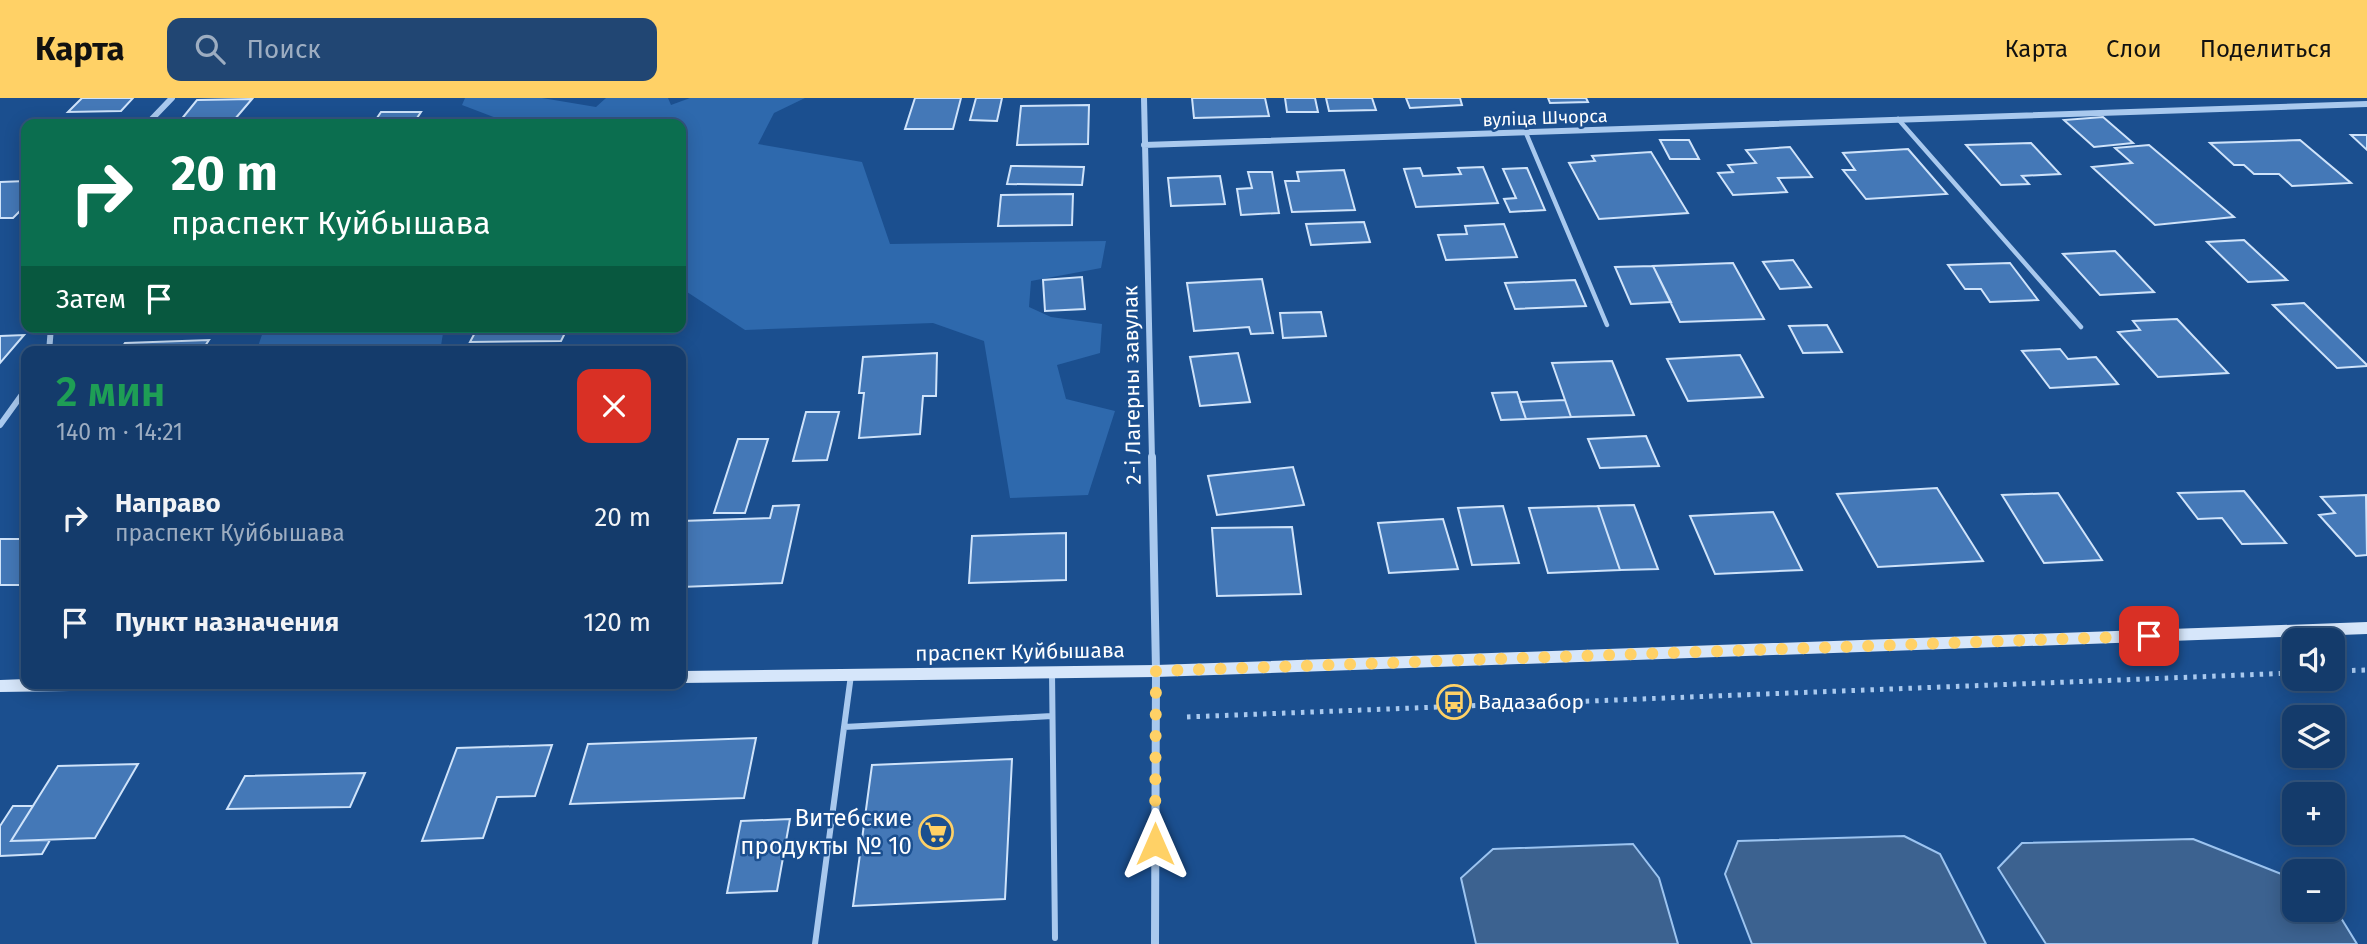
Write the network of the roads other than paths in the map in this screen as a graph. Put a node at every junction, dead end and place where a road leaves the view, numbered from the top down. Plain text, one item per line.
1 (172, 98) edge
2 (1144, 98) edge
3 (2367, 104) edge
4 (1896, 118) junction
5 (152, 119) edge
6 (1526, 133) junction
7 (1144, 145) junction
8 (1607, 325) dead end
9 (2081, 327) dead end
10 (21, 396) edge
11 (0, 425) edge
12 (2367, 628) edge
13 (1156, 671) junction
14 (1052, 673) junction
15 (851, 675) junction
16 (686, 677) edge
17 (0, 686) edge
18 (21, 686) edge
19 (1052, 716) junction
20 (844, 727) junction
21 (1055, 938) dead end
22 (815, 944) edge
23 (1155, 944) edge

1 - 5 street
2 - 7 street, 2-і Лагерны завулак
3 - 4 street, вуліца Шчорса
4 - 6 street, вуліца Шчорса
4 - 9 lane
6 - 7 street, вуліца Шчорса
6 - 8 lane
7 - 13 street, 2-і Лагерны завулак
10 - 11 street
12 - 13 street, праспект Куйбышава
13 - 14 street, праспект Куйбышава
13 - 23 street, 2-і Лагерны завулак
14 - 15 street, праспект Куйбышава
14 - 19 lane
15 - 16 street, праспект Куйбышава
15 - 20 lane
17 - 18 street
19 - 20 lane
19 - 21 lane
20 - 22 lane

